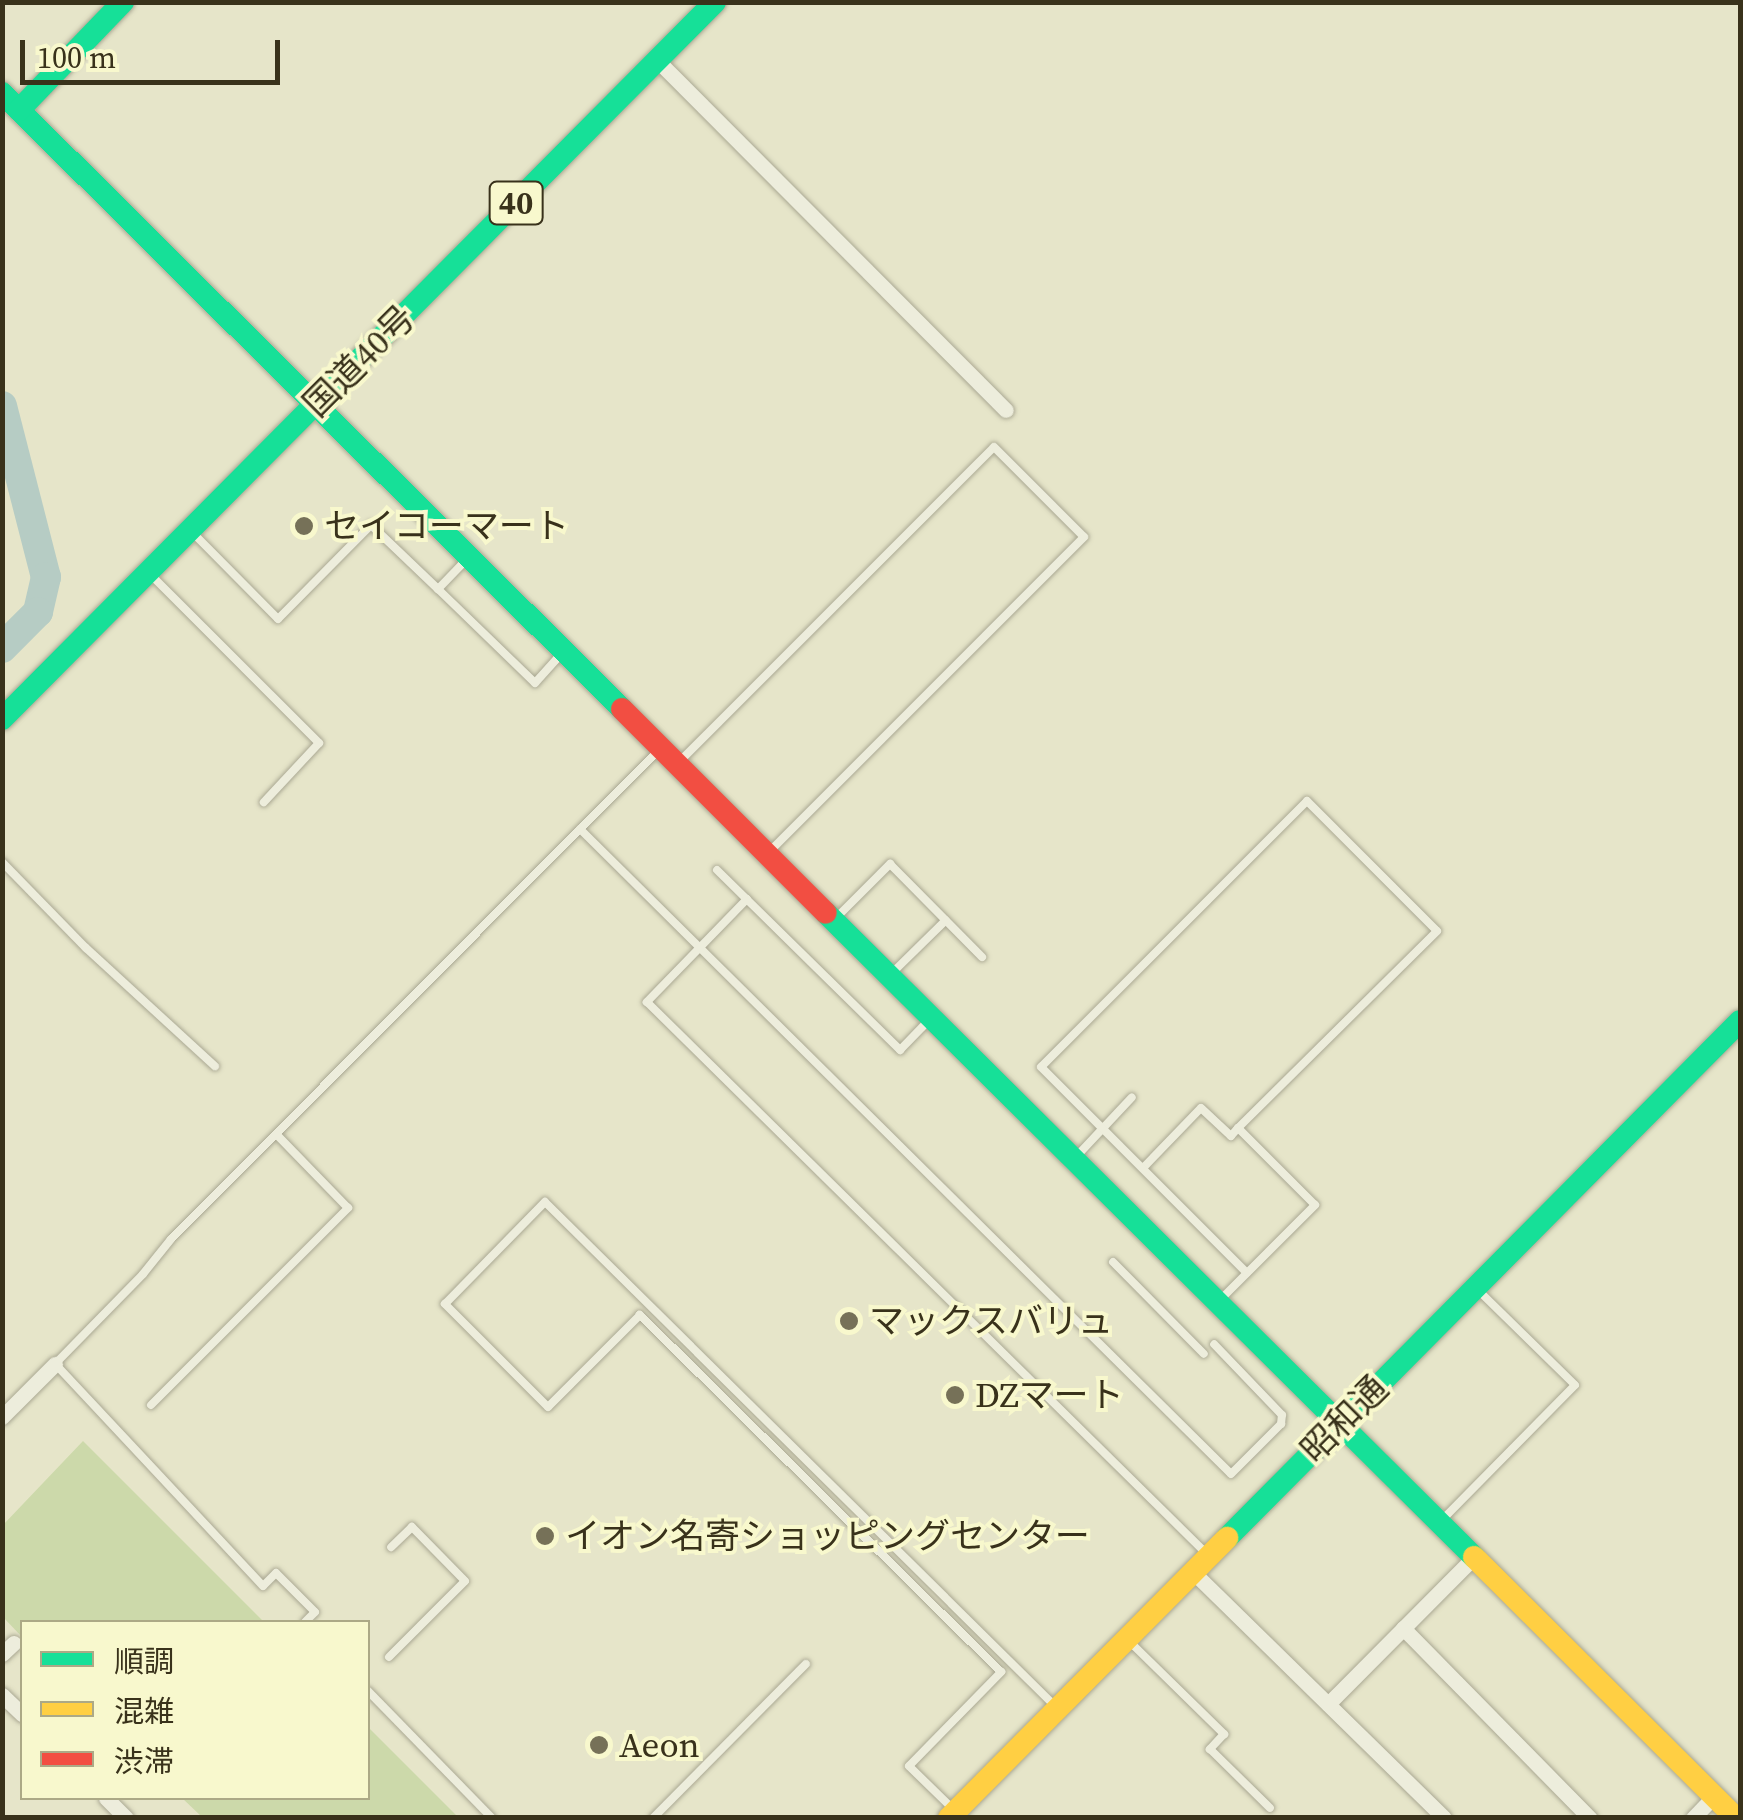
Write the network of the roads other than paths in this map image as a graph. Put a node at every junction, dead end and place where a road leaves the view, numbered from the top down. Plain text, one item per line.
1 (123, 2) edge
2 (715, 2) edge
3 (657, 60) junction
4 (11, 102) edge
5 (317, 404) junction
6 (1006, 410) dead end
7 (190, 531) junction
8 (470, 556) junction
9 (148, 572) junction
10 (438, 590) junction
11 (564, 650) junction
12 (2, 719) edge
13 (669, 756) junction
14 (264, 802) dead end
15 (580, 829) junction
16 (768, 853) junction
17 (2, 862) edge
18 (717, 870) dead end
19 (747, 899) junction
20 (834, 919) junction
21 (946, 920) junction
22 (700, 948) junction
23 (982, 957) dead end
24 (890, 974) junction
25 (933, 1016) junction
26 (1740, 1020) edge
27 (215, 1066) dead end
28 (1132, 1097) dead end
29 (1103, 1128) junction
30 (1238, 1128) junction
31 (276, 1134) junction
32 (1074, 1158) junction
33 (1143, 1168) junction
34 (1112, 1262) dead end
35 (1247, 1272) junction
36 (1475, 1287) junction
37 (1219, 1301) junction
38 (1214, 1344) dead end
39 (1204, 1354) dead end
40 (55, 1364) junction
41 (151, 1405) dead end
42 (2, 1418) edge
43 (1340, 1422) junction
44 (1440, 1522) junction
45 (391, 1547) dead end
46 (1474, 1556) junction
47 (1201, 1564) junction
48 (306, 1620) edge
49 (1403, 1628) junction
50 (1127, 1639) junction
51 (389, 1657) dead end
52 (806, 1664) dead end
53 (370, 1693) edge
54 (2, 1694) edge
55 (1328, 1704) junction
56 (1058, 1708) junction
57 (20, 1712) edge
58 (1714, 1796) junction
59 (108, 1800) edge
60 (1270, 1808) dead end
61 (952, 1815) edge
62 (126, 1818) edge
63 (492, 1818) edge
64 (653, 1818) edge
65 (1444, 1818) edge
66 (1590, 1818) edge
67 (1693, 1818) edge
68 (1736, 1818) edge

1 - 4 main road
2 - 3 main road, 国道40号 / 40
3 - 5 main road, 国道40号 / 40
3 - 6 street
4 - 5 main road
5 - 7 main road, 国道40号 / 40
5 - 8 main road
7 - 9 main road, 国道40号 / 40
7 - 10 lane
8 - 10 lane
8 - 11 main road
9 - 12 main road, 国道40号 / 40
9 - 14 lane
10 - 11 lane
11 - 13 main road
13 - 15 lane
13 - 16 main road
13 - 16 lane
15 - 22 lane
15 - 31 lane
16 - 20 main road
17 - 27 lane
18 - 19 lane
19 - 22 lane
19 - 25 lane
20 - 21 lane
20 - 24 main road
21 - 23 lane
21 - 24 lane
22 - 38 lane
22 - 47 lane
24 - 25 main road
25 - 32 main road
26 - 36 main road, 昭和通
28 - 29 lane
29 - 30 lane
29 - 32 lane
29 - 33 lane
30 - 33 lane
30 - 35 lane
31 - 40 lane
31 - 41 lane
32 - 37 main road
33 - 35 lane
34 - 39 lane
35 - 37 lane
36 - 43 main road, 昭和通
36 - 44 lane
37 - 43 main road
40 - 42 street
40 - 48 lane
43 - 44 main road
43 - 47 main road, 昭和通
44 - 46 main road
45 - 51 lane
46 - 49 street
46 - 58 main road
47 - 50 main road, 昭和通
47 - 55 street
49 - 55 street
49 - 66 street
50 - 56 main road, 昭和通
50 - 60 lane
52 - 64 lane
53 - 63 lane
54 - 57 street
55 - 65 street
56 - 61 main road, 昭和通
56 - 61 lane
58 - 67 street
58 - 68 main road
59 - 62 street

